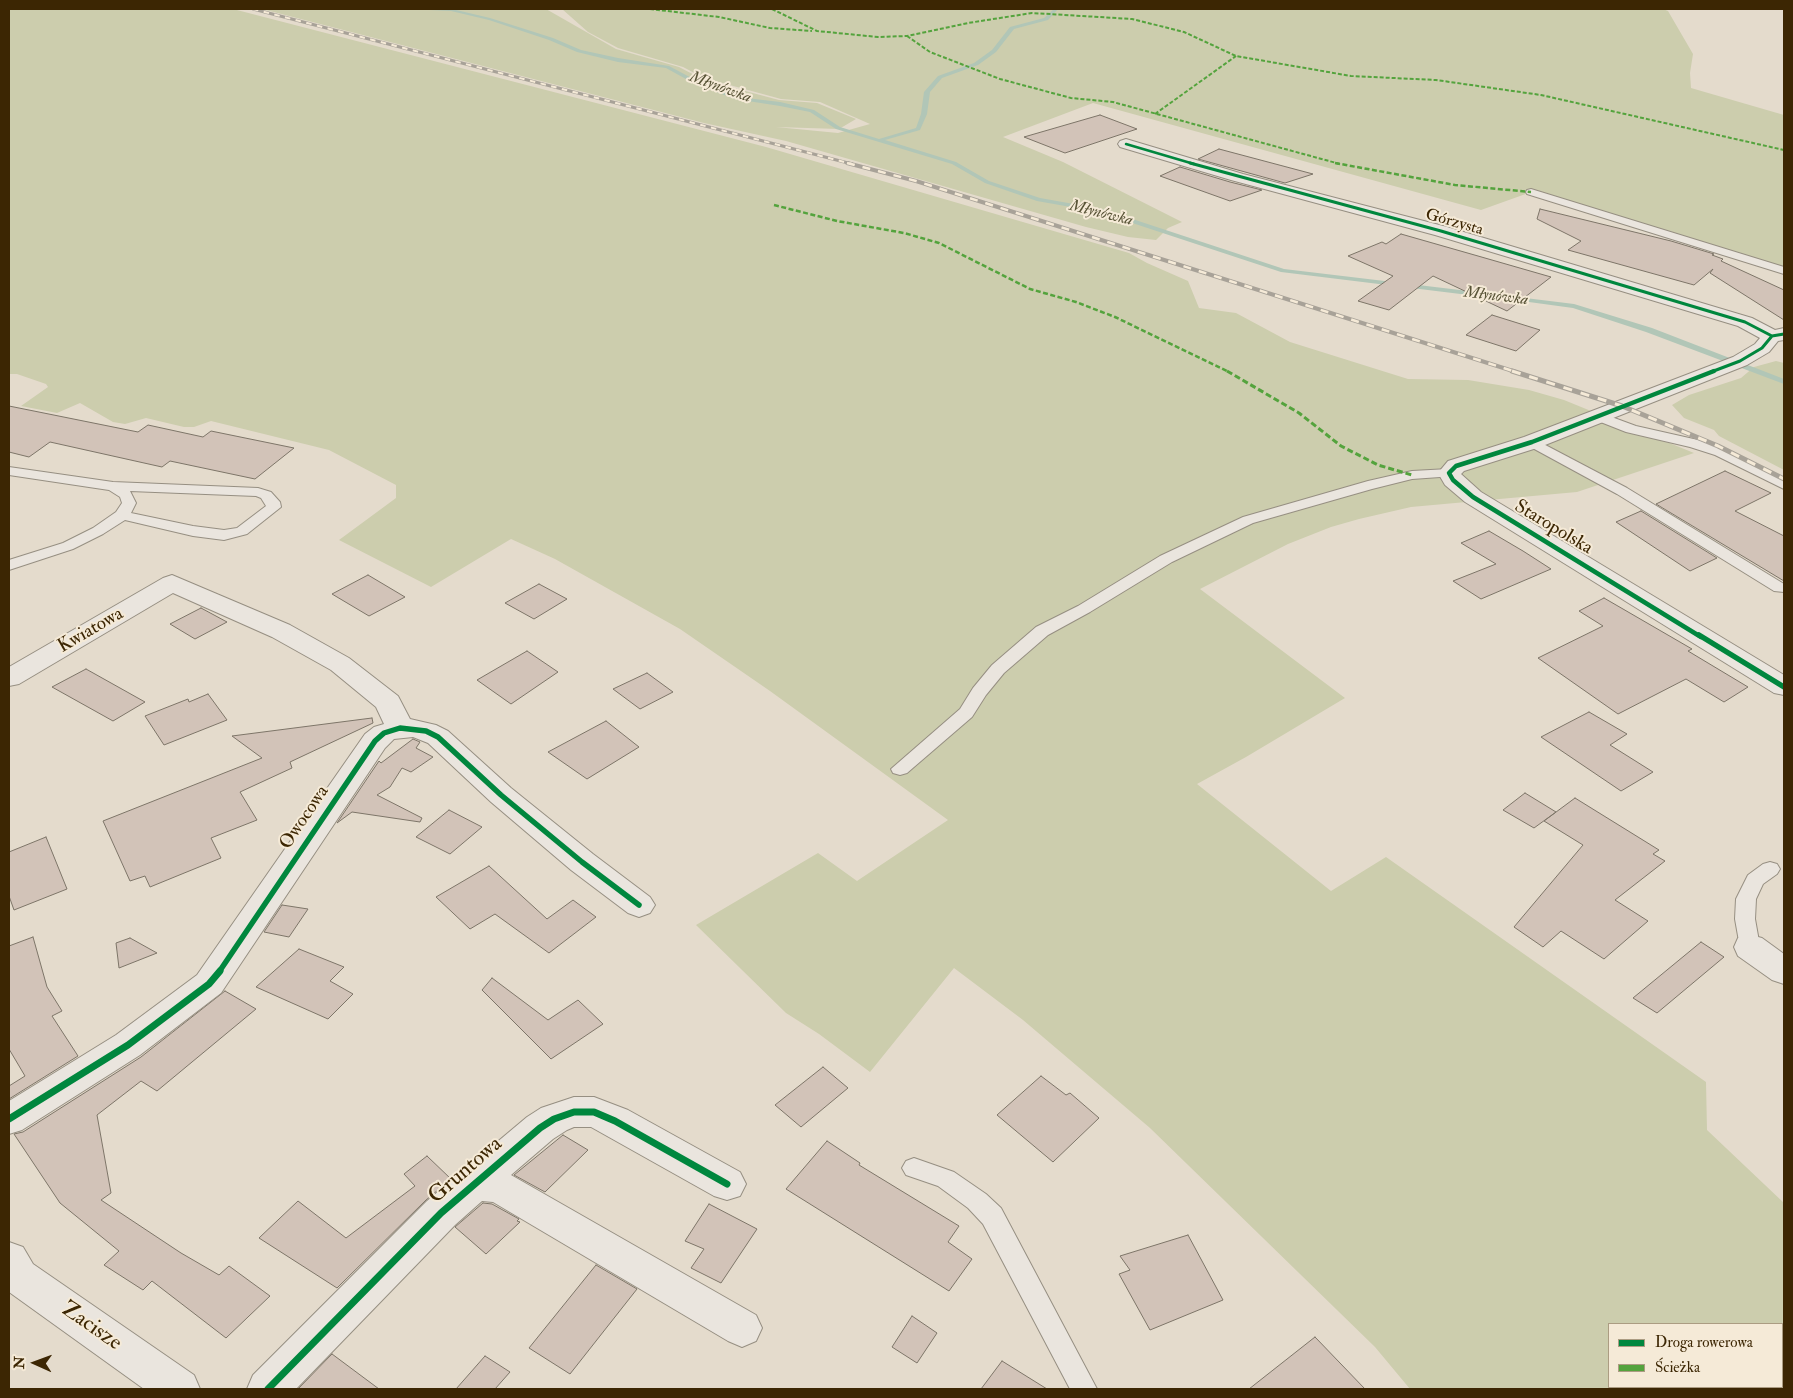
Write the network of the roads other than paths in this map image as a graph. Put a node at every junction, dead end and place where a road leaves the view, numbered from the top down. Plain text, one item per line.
1 (1126, 144) dead end
2 (1531, 192) dead end
3 (1784, 271) edge
4 (1778, 335) edge
5 (1598, 416) junction
6 (1532, 442) junction
7 (9, 471) edge
8 (1449, 474) junction
9 (1784, 485) edge
10 (114, 486) junction
11 (122, 515) junction
12 (9, 565) edge
13 (1780, 588) dead end
14 (9, 678) edge
15 (1784, 687) edge
16 (400, 728) junction
17 (900, 769) dead end
18 (1770, 869) dead end
19 (639, 905) dead end
20 (1750, 947) joint
21 (1784, 971) edge
22 (9, 1120) edge
23 (914, 1168) dead end
24 (727, 1184) dead end
25 (474, 1185) junction
26 (9, 1260) edge
27 (742, 1328) dead end
28 (179, 1389) edge
29 (268, 1389) edge
30 (1084, 1389) edge

1 - 4 street, Górzysta
2 - 3 lane
4 - 5 street, Górzysta
5 - 6 street
5 - 9 lane
6 - 8 street
6 - 13 lane
7 - 10 lane
8 - 15 street, Staropolska
8 - 17 lane
10 - 11 lane
10 - 11 lane
11 - 12 lane
14 - 16 street, Kwiatowa
16 - 19 street
16 - 22 street, Owocowa
18 - 20 lane
20 - 21 street
23 - 30 lane
24 - 25 street, Gruntowa
25 - 27 street, Gruntowa
25 - 29 street, Gruntowa
26 - 28 street, Zacisze

